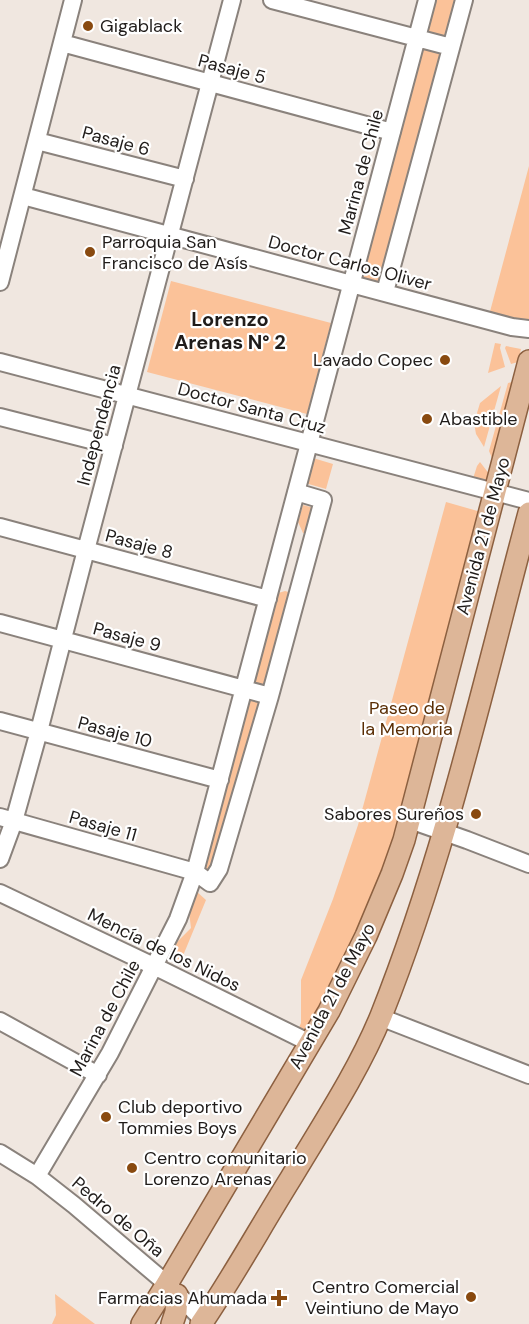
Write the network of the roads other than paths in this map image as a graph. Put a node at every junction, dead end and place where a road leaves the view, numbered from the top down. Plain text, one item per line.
1 (73, 0) edge
2 (232, 0) edge
3 (272, 0) edge
4 (427, 0) edge
5 (464, 0) edge
6 (416, 39) junction
7 (62, 43) junction
8 (452, 47) junction
9 (210, 83) junction
10 (392, 132) junction
11 (37, 141) junction
12 (185, 179) junction
13 (23, 196) junction
14 (170, 235) junction
15 (1, 272) edge
16 (352, 284) junction
17 (385, 292) junction
18 (529, 329) edge
19 (529, 361) edge
20 (0, 362) edge
21 (128, 396) junction
22 (0, 417) edge
23 (309, 443) junction
24 (114, 446) junction
25 (296, 492) junction
26 (494, 492) junction
27 (529, 501) edge
28 (529, 513) edge
29 (0, 527) edge
30 (86, 550) junction
31 (268, 599) junction
32 (0, 623) edge
33 (62, 640) junction
34 (244, 688) junction
35 (270, 696) junction
36 (0, 720) edge
37 (39, 731) junction
38 (220, 780) junction
39 (7, 819) edge
40 (410, 820) junction
41 (444, 832) junction
42 (0, 859) edge
43 (529, 864) edge
44 (195, 872) junction
45 (0, 893) edge
46 (154, 966) junction
47 (380, 1017) junction
48 (0, 1021) edge
49 (310, 1043) junction
50 (98, 1075) junction
51 (529, 1075) edge
52 (0, 1153) edge
53 (37, 1176) junction
54 (172, 1289) junction
55 (202, 1322) edge
56 (142, 1324) edge
57 (172, 1324) edge

1 - 7 street
2 - 9 street, Independencia
3 - 6 street
4 - 6 street, Marina de Chile
5 - 8 street
6 - 8 street
6 - 10 street, Marina de Chile
7 - 9 street, Pasaje 5
7 - 11 street
8 - 17 street
9 - 10 street, Pasaje 5
9 - 12 street, Independencia
10 - 16 street, Marina de Chile
11 - 12 street, Pasaje 6
11 - 13 street
12 - 14 street, Independencia
13 - 14 street, Doctor Carlos Oliver
13 - 15 street
14 - 16 street, Doctor Carlos Oliver
14 - 21 street, Independencia
16 - 17 street, Doctor Carlos Oliver
16 - 23 street, Marina de Chile
17 - 18 street, Doctor Carlos Oliver
19 - 26 main road, Avenida 21 de Mayo
20 - 21 street, Doctor Santa Cruz
21 - 23 street, Doctor Santa Cruz
21 - 24 street, Independencia
22 - 24 street
23 - 25 street, Marina de Chile
23 - 26 street, Doctor Santa Cruz
24 - 30 street, Independencia
25 - 31 street, Marina de Chile
25 - 35 street
26 - 27 street, Doctor Santa Cruz
26 - 40 main road, Avenida 21 de Mayo
28 - 41 main road
29 - 30 street, Pasaje 8
30 - 31 street, Pasaje 8
30 - 33 street, Independencia
31 - 34 street, Marina de Chile
32 - 33 street, Pasaje 9
33 - 34 street, Pasaje 9
33 - 37 street, Independencia
34 - 35 street
34 - 38 street, Marina de Chile
35 - 44 street
36 - 37 street, Pasaje 10
37 - 38 street, Pasaje 10
37 - 39 street, Independencia
38 - 44 street, Marina de Chile
39 - 42 street, Independencia
39 - 44 street, Pasaje 11
40 - 41 street
40 - 49 main road, Avenida 21 de Mayo
41 - 43 street
41 - 47 main road
44 - 46 street, Marina de Chile
45 - 46 street, Mencía de los Nidos
46 - 49 street, Mencía de los Nidos
46 - 50 street, Marina de Chile
47 - 51 street
47 - 55 main road
48 - 50 street
49 - 54 main road, Avenida 21 de Mayo
50 - 53 street, Marina de Chile
52 - 53 street, Pedro de Oña
53 - 54 street, Pedro de Oña
54 - 55 street, Pedro de Oña
54 - 56 main road, Avenida 21 de Mayo
54 - 57 main road

